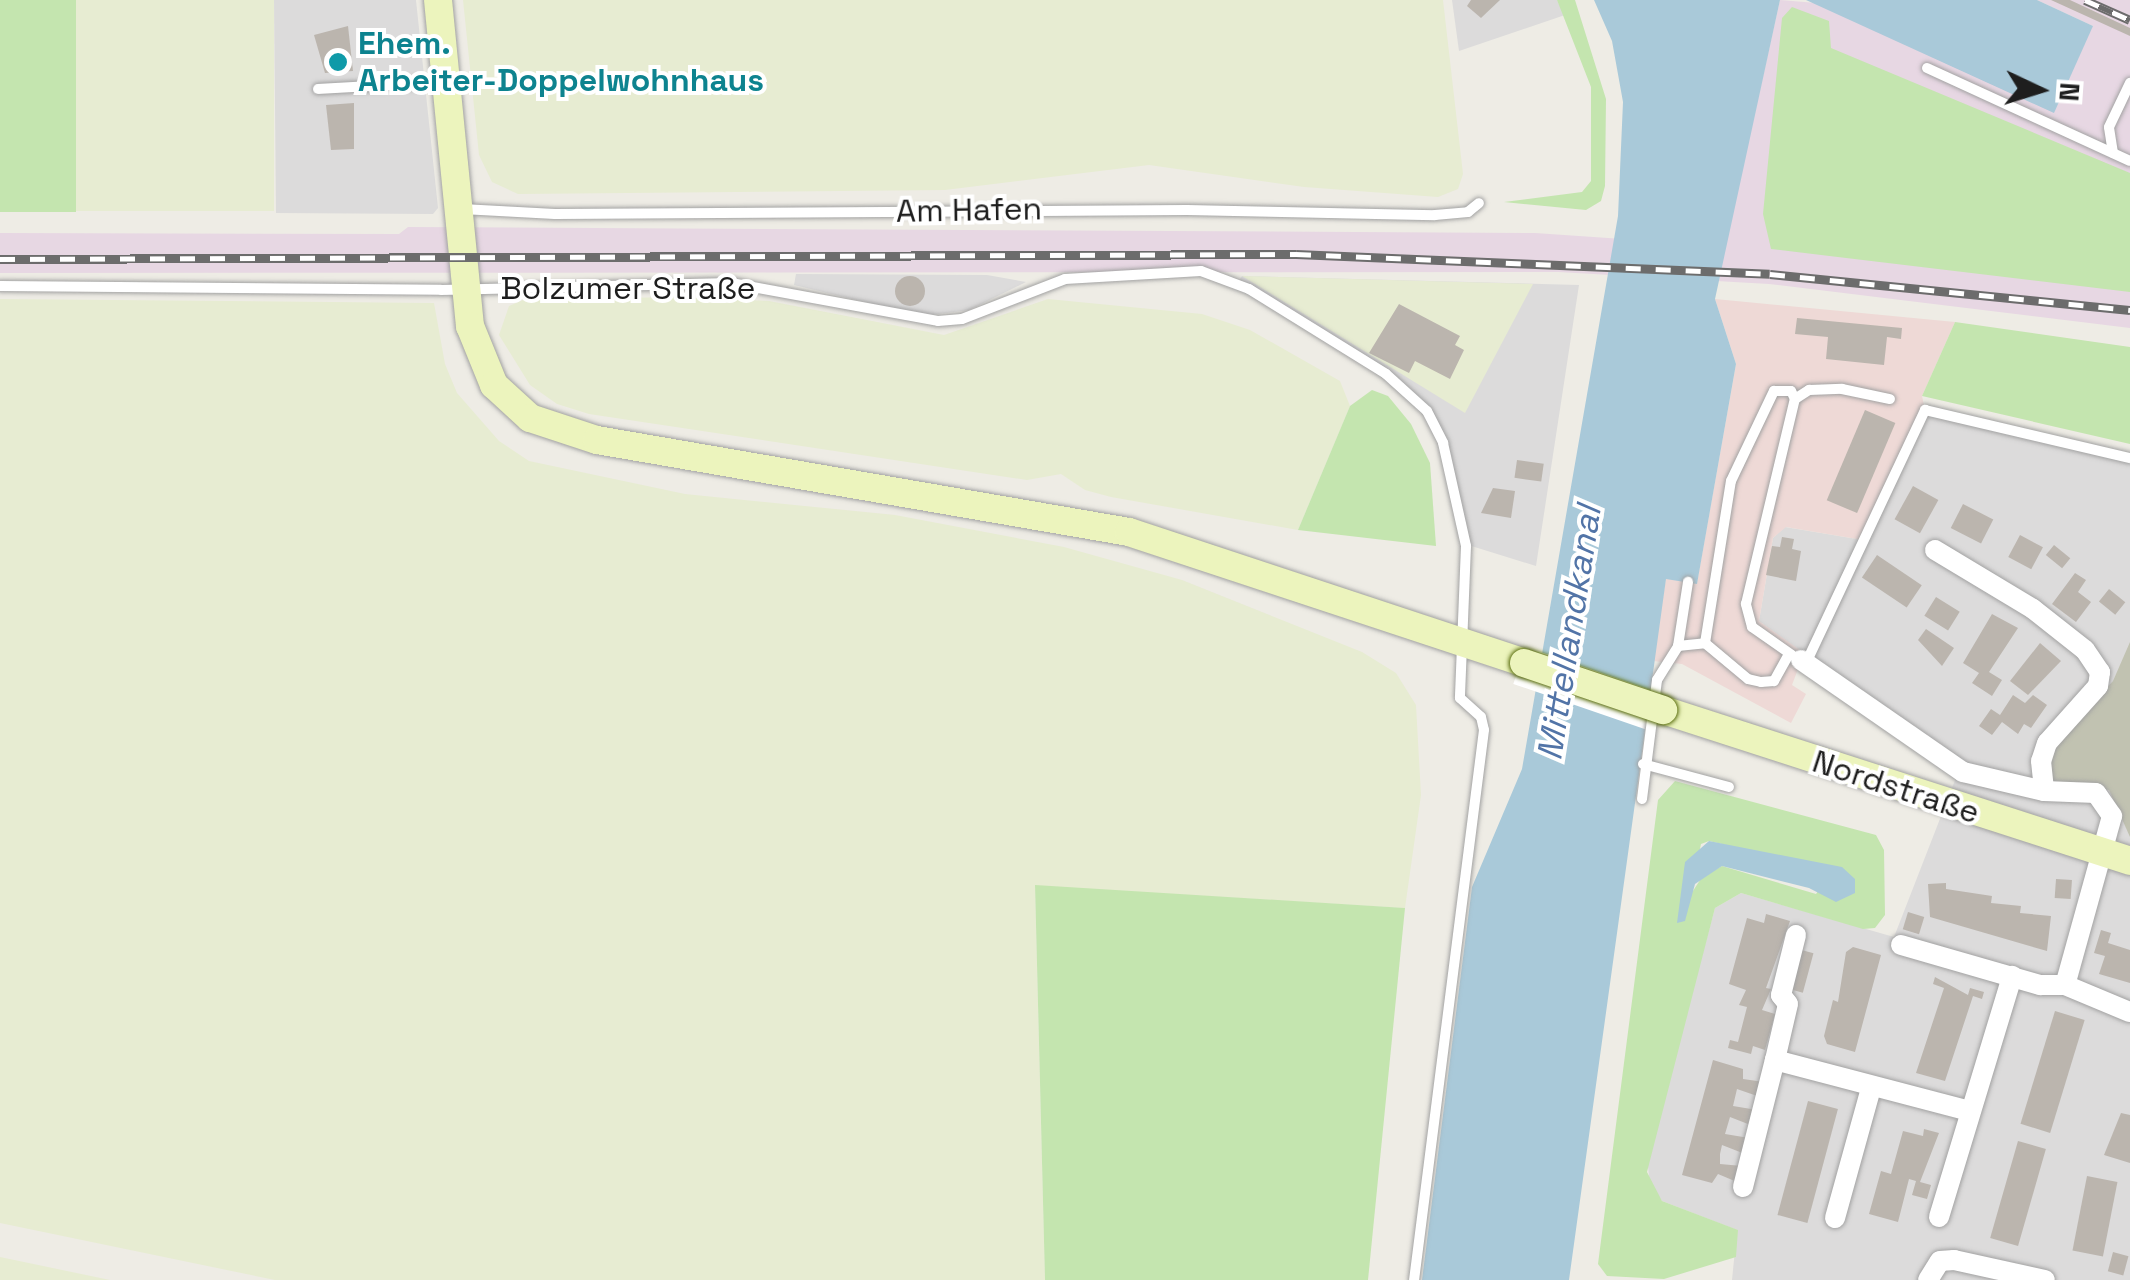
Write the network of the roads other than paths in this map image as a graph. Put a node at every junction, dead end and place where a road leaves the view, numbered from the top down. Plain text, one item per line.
1 (438, 0) edge
2 (1927, 68) dead end
3 (442, 82) junction
4 (2130, 83) edge
5 (318, 89) dead end
6 (2113, 153) junction
7 (2130, 161) edge
8 (1480, 204) dead end
9 (456, 208) junction
10 (0, 286) edge
11 (465, 290) junction
12 (1890, 399) dead end
13 (1795, 400) junction
14 (2130, 458) edge
15 (1934, 550) dead end
16 (1688, 582) dead end
17 (1458, 640) junction
18 (1705, 643) junction
19 (1678, 646) junction
20 (1794, 657) junction
21 (1663, 710) joint
22 (1643, 764) junction
23 (1730, 787) dead end
24 (2044, 791) junction
25 (1642, 799) dead end
26 (2117, 857) edge
27 (1796, 935) dead end
28 (1901, 945) dead end
29 (2012, 976) junction
30 (2065, 985) junction
31 (2130, 1012) edge
32 (1775, 1060) junction
33 (1871, 1088) junction
34 (1969, 1112) junction
35 (1743, 1187) dead end
36 (1939, 1217) dead end
37 (1836, 1218) dead end
38 (1414, 1280) edge
39 (1928, 1280) edge
40 (2045, 1280) edge

1 - 3 main road
2 - 6 lane
3 - 5 lane
3 - 9 main road
4 - 6 lane
6 - 7 lane
8 - 9 lane, Am Hafen
9 - 11 main road
10 - 11 lane
11 - 17 main road, Bolzumer Straße
11 - 17 lane, Bolzumer Straße
12 - 13 lane
13 - 18 lane
13 - 20 lane
14 - 20 lane
15 - 24 street
16 - 19 lane
17 - 21 main road, Bolzumer Straße, bridge
17 - 38 lane
18 - 19 lane
18 - 20 lane
19 - 22 lane
20 - 24 street
21 - 26 main road, Nordstraße
22 - 23 lane
22 - 25 lane
24 - 26 street
26 - 30 street
27 - 32 street
28 - 29 street
29 - 30 street
29 - 34 street
30 - 31 street
32 - 33 street
32 - 35 street
33 - 34 street
33 - 37 street
34 - 36 street
39 - 40 street

